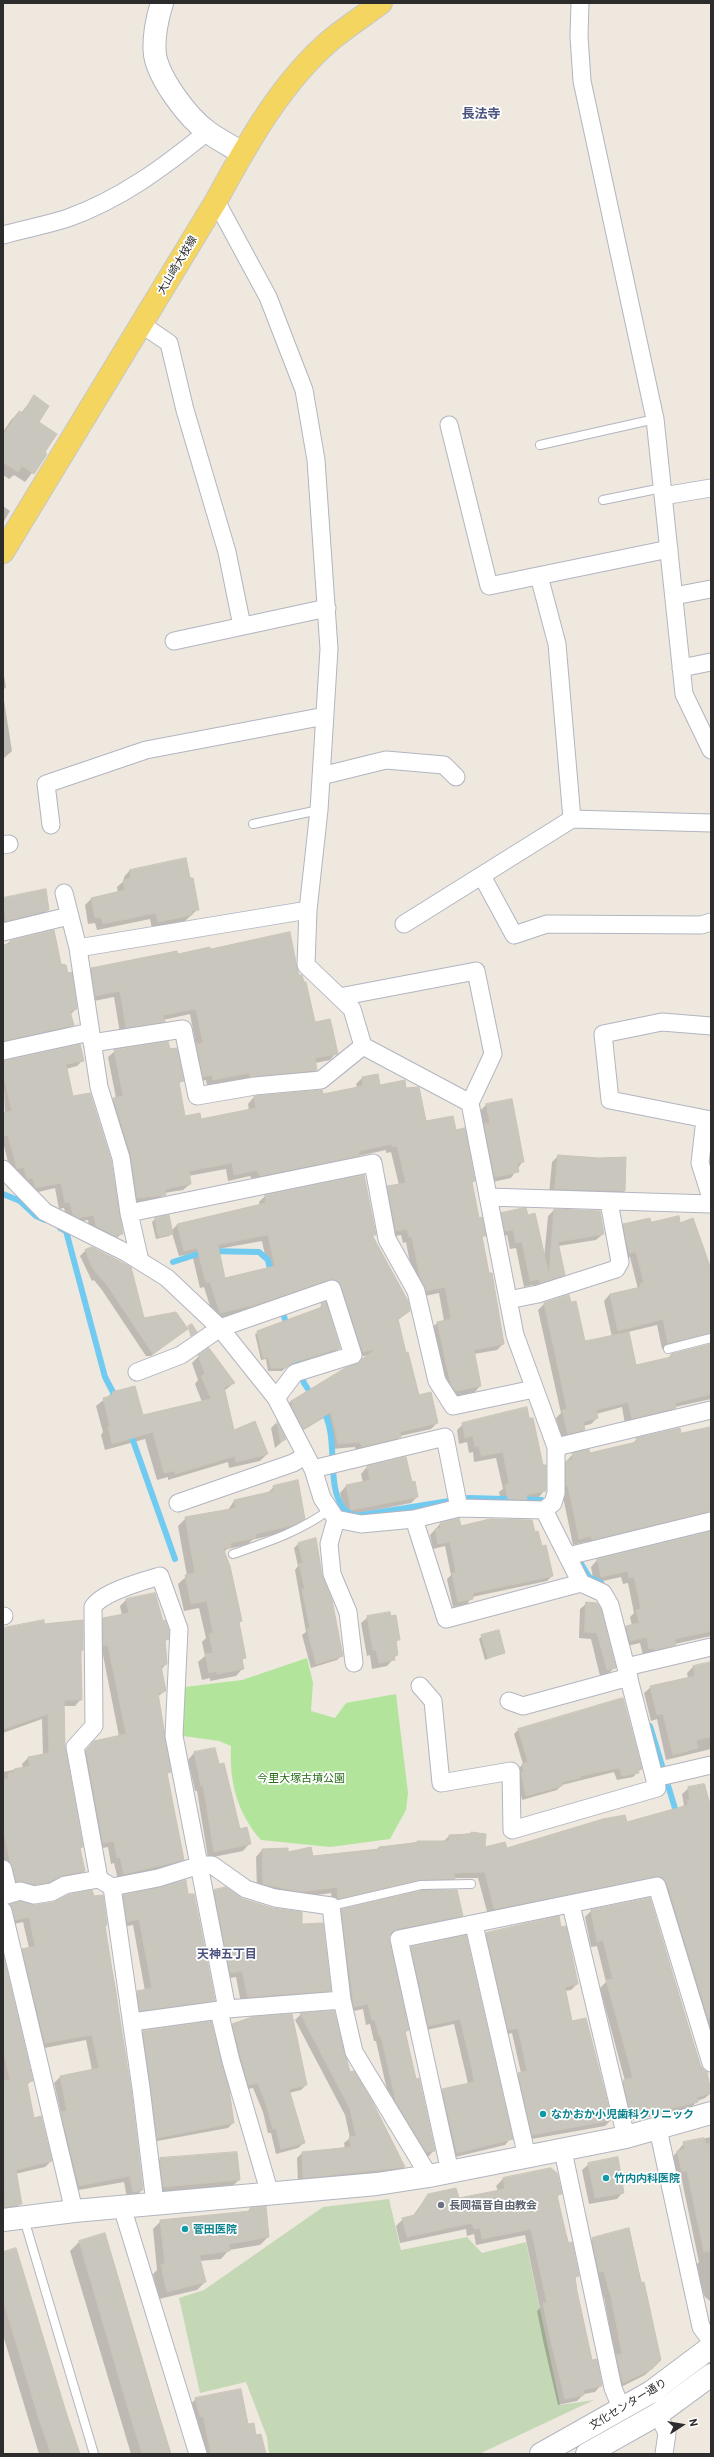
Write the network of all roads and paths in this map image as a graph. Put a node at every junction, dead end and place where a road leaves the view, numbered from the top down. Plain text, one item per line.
1 (162, 3) edge
2 (381, 3) edge
3 (580, 3) edge
4 (207, 132) junction
5 (242, 153) junction
6 (216, 201) junction
7 (3, 235) edge
8 (141, 324) junction
9 (655, 419) junction
10 (449, 425) dead end
11 (540, 445) dead end
12 (711, 488) edge
13 (663, 492) junction
14 (603, 500) dead end
15 (669, 549) junction
16 (3, 552) edge
17 (539, 576) junction
18 (711, 589) edge
19 (674, 596) junction
20 (327, 608) junction
21 (242, 626) junction
22 (174, 641) dead end
23 (711, 662) edge
24 (681, 668) junction
25 (325, 716) junction
26 (711, 750) edge
27 (321, 776) junction
28 (456, 777) dead end
29 (319, 810) junction
30 (572, 820) junction
31 (711, 823) edge
32 (253, 824) dead end
33 (51, 825) dead end
34 (482, 876) junction
35 (64, 893) dead end
36 (308, 910) junction
37 (69, 916) junction
38 (711, 922) edge
39 (404, 924) dead end
40 (3, 932) edge
41 (78, 948) junction
42 (339, 997) junction
43 (711, 1026) edge
44 (91, 1037) junction
45 (363, 1046) junction
46 (3, 1051) edge
47 (470, 1103) junction
48 (708, 1119) edge
49 (3, 1169) edge
50 (488, 1197) junction
51 (711, 1198) edge
52 (609, 1202) junction
53 (711, 1204) edge
54 (129, 1213) junction
55 (140, 1261) junction
56 (508, 1300) junction
57 (220, 1328) junction
58 (711, 1338) edge
59 (668, 1349) dead end
60 (137, 1372) dead end
61 (534, 1389) junction
62 (276, 1398) junction
63 (711, 1410) edge
64 (556, 1447) junction
65 (309, 1462) junction
66 (178, 1503) dead end
67 (459, 1508) junction
68 (544, 1510) junction
69 (332, 1514) junction
70 (414, 1519) junction
71 (711, 1521) edge
72 (233, 1554) dead end
73 (568, 1556) junction
74 (581, 1583) junction
75 (711, 1647) edge
76 (354, 1664) dead end
77 (627, 1672) junction
78 (420, 1686) dead end
79 (509, 1701) dead end
80 (711, 1765) edge
81 (655, 1778) junction
82 (200, 1866) junction
83 (3, 1869) edge
84 (106, 1883) junction
85 (471, 1884) dead end
86 (6, 1895) edge
87 (571, 1905) junction
88 (331, 1906) junction
89 (3, 1911) edge
90 (474, 1925) junction
91 (342, 2000) junction
92 (223, 2010) junction
93 (132, 2022) junction
94 (711, 2063) edge
95 (711, 2113) edge
96 (658, 2129) junction
97 (626, 2137) junction
98 (563, 2151) junction
99 (527, 2157) junction
100 (450, 2172) junction
101 (429, 2176) junction
102 (270, 2194) junction
103 (155, 2204) junction
104 (122, 2207) junction
105 (74, 2211) junction
106 (13, 2219) edge
107 (711, 2341) edge
108 (711, 2347) edge
109 (711, 2375) edge
110 (622, 2410) junction
111 (658, 2414) junction
112 (94, 2454) edge
113 (198, 2454) edge
114 (541, 2454) edge
115 (587, 2454) edge
116 (664, 2454) edge

1 - 4 street
2 - 5 main road, 大山崎大枝線
3 - 9 street
4 - 5 street
4 - 7 street
5 - 6 main road, 大山崎大枝線
6 - 8 main road, 大山崎大枝線
6 - 20 street
8 - 16 main road, 大山崎大枝線
8 - 21 street
9 - 11 lane
9 - 13 street
10 - 17 street
12 - 13 street
13 - 14 lane
13 - 15 street
15 - 17 street
15 - 19 street
17 - 30 street
18 - 19 street
19 - 24 street
20 - 21 street
20 - 25 street
21 - 22 street
23 - 24 street
24 - 26 street
25 - 27 street
25 - 33 street
27 - 28 street
27 - 29 street
29 - 32 lane
29 - 36 street
30 - 31 street
30 - 34 street
34 - 38 street
34 - 39 street
35 - 37 street
36 - 41 street
36 - 42 street
37 - 40 street
37 - 41 street
41 - 44 street
42 - 45 street
42 - 47 street
43 - 48 street
44 - 45 street
44 - 46 street
44 - 54 street
45 - 47 street
47 - 50 street
48 - 51 street
49 - 55 street
50 - 52 street
50 - 56 street
52 - 53 street
52 - 56 street
54 - 55 street
54 - 61 street
55 - 57 street
56 - 61 street
57 - 60 street
57 - 62 street
57 - 62 street
58 - 59 lane
61 - 64 street
62 - 65 street
63 - 64 street
64 - 68 street
65 - 66 street
65 - 67 street
65 - 69 street
67 - 68 street
67 - 70 street
68 - 73 street
69 - 70 street
69 - 72 lane
69 - 76 street
70 - 74 street
71 - 73 street
73 - 74 street
74 - 77 street
75 - 77 street
77 - 79 street
77 - 81 street
78 - 81 street
80 - 81 street
82 - 84 street
82 - 84 street
82 - 88 street
82 - 92 street
83 - 86 street
84 - 86 street
84 - 93 street
85 - 88 lane
87 - 90 street
87 - 94 street
87 - 97 street
88 - 91 street
89 - 105 street
90 - 99 street
90 - 100 street
91 - 92 street
91 - 101 street
92 - 93 street
92 - 102 street
93 - 103 street
95 - 96 street
96 - 97 street
96 - 107 street
97 - 98 street
98 - 99 street
98 - 110 street
99 - 100 street
100 - 101 street
101 - 102 street
102 - 103 street
103 - 104 street
104 - 105 street
104 - 113 street
105 - 106 street
106 - 112 lane
108 - 110 street, 文化センター通り
109 - 111 street, 文化センター通り
110 - 114 street, 文化センター通り
111 - 115 street, 文化センター通り
111 - 116 street

